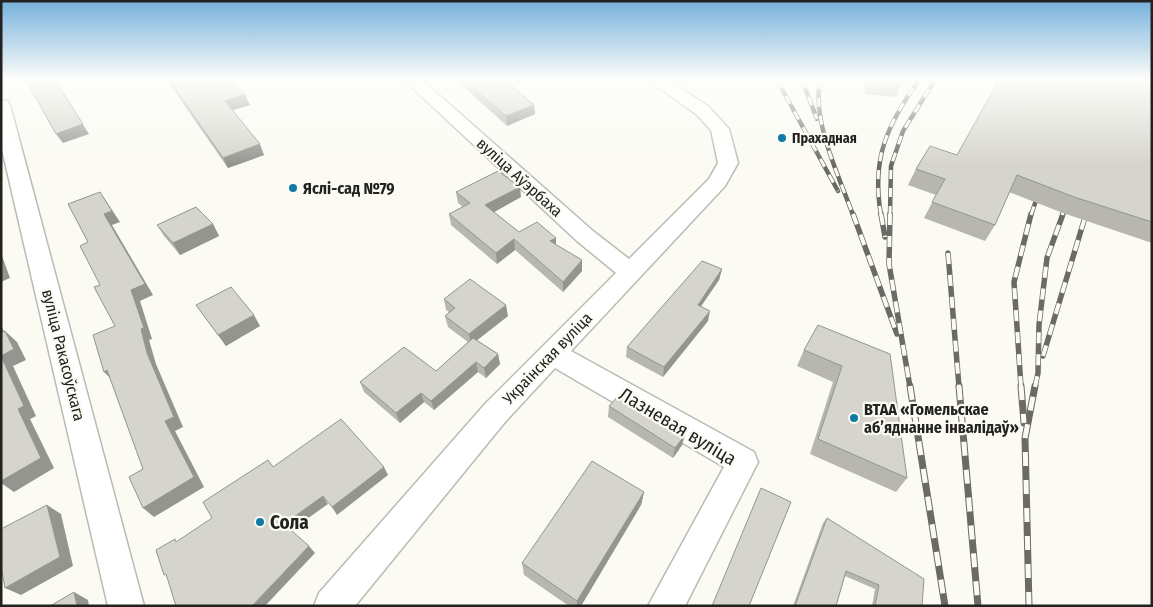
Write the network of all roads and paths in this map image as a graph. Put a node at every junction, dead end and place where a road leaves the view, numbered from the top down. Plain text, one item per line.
1 (2, 108) edge
2 (443, 108) edge
3 (699, 108) edge
4 (630, 272) junction
5 (552, 352) junction
6 (126, 606) edge
7 (332, 606) edge
8 (666, 606) edge

1 - 6 street, вуліца Ракасоўскага
2 - 4 street, вуліца Аўэрбаха
3 - 4 street, Украінская вуліца
4 - 5 street, Украінская вуліца
5 - 7 street, Украінская вуліца
5 - 8 street, Лазневая вуліца

